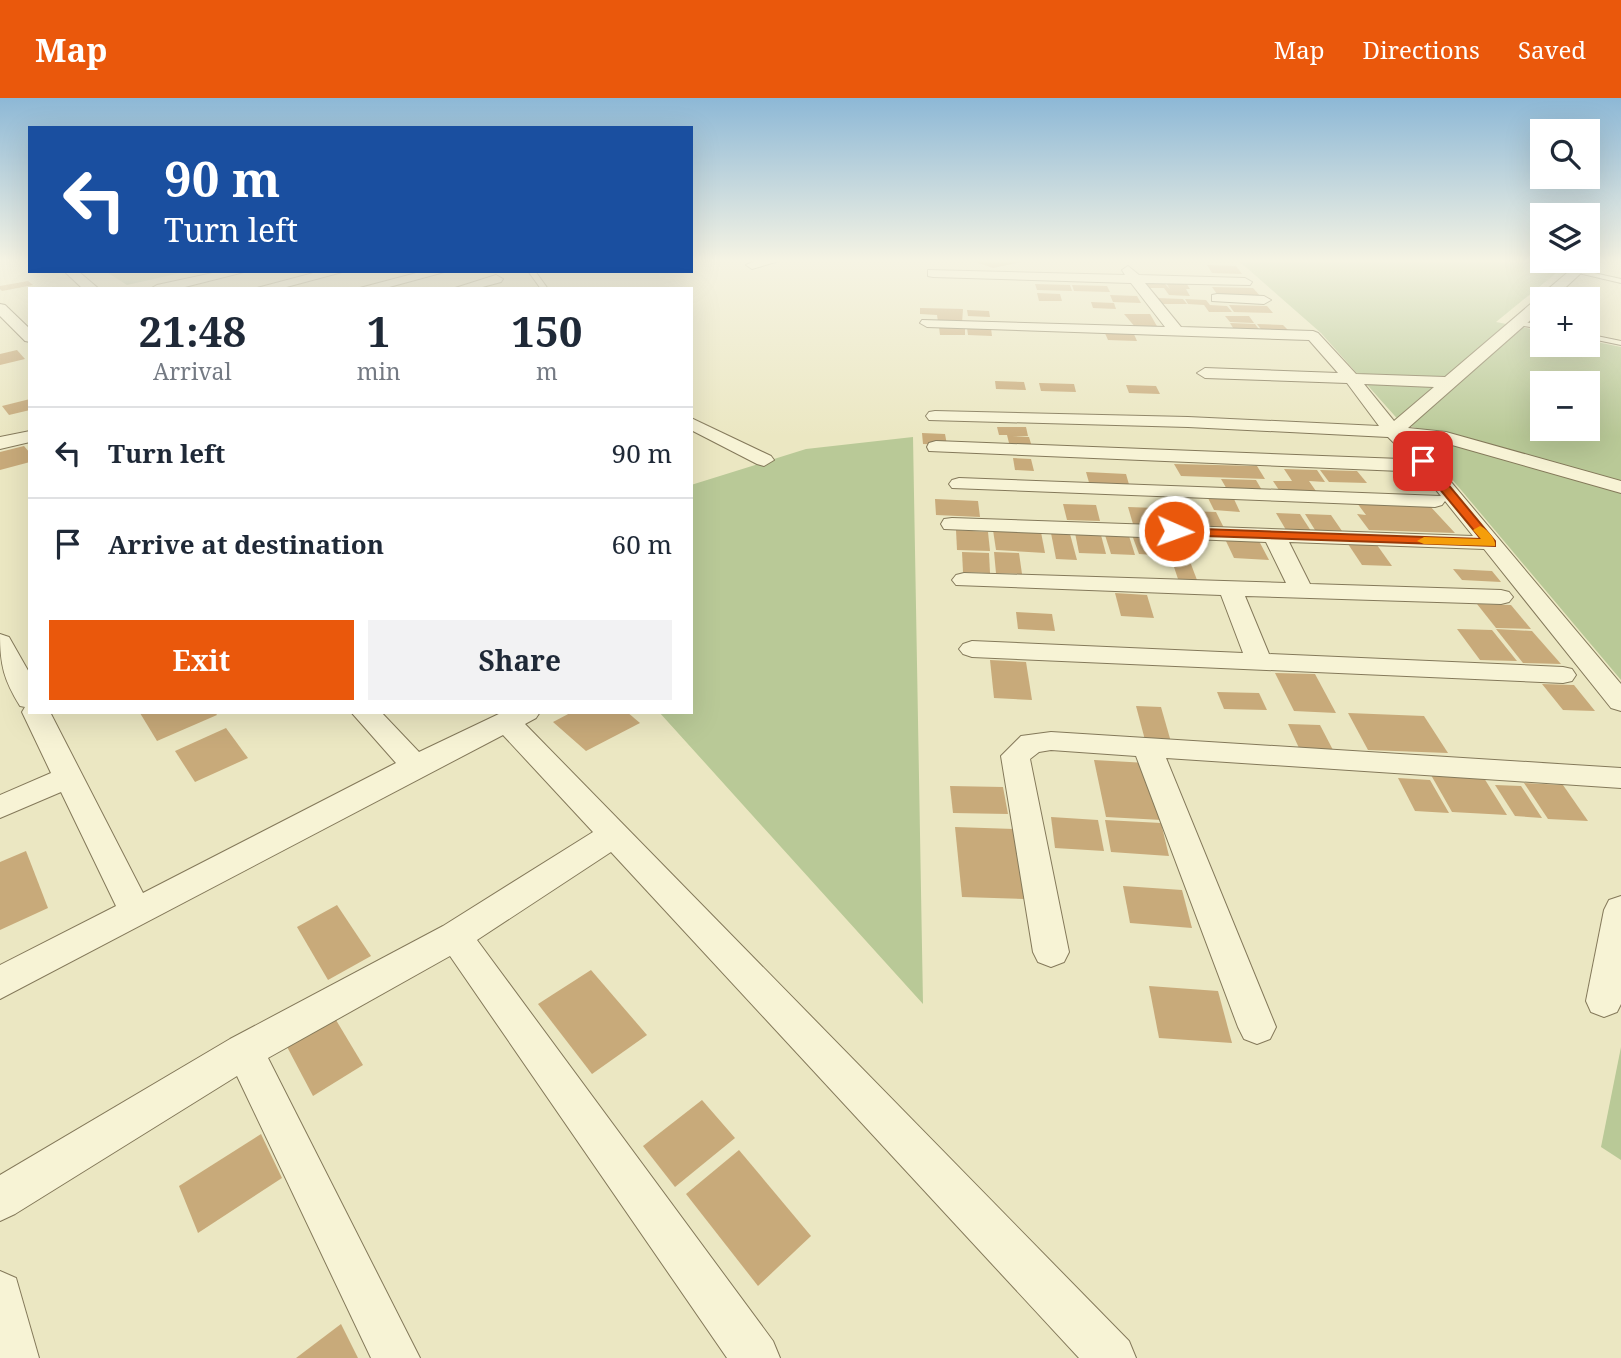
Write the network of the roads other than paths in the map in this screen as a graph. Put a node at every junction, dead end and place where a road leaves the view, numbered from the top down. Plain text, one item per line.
1 (13, 320) edge
2 (1163, 320) edge
3 (1524, 320) edge
4 (927, 323) dead end
5 (1521, 323) junction
6 (1530, 325) edge
7 (1176, 331) junction
8 (28, 336) edge
9 (1600, 338) edge
10 (1621, 342) edge
11 (1205, 373) dead end
12 (1352, 379) junction
13 (1447, 382) junction
14 (934, 416) dead end
15 (1188, 422) junction
16 (693, 425) edge
17 (1393, 432) junction
18 (28, 436) edge
19 (0, 443) edge
20 (936, 447) dead end
21 (1193, 457) junction
22 (764, 460) dead end
23 (1401, 465) dead end
24 (959, 484) dead end
25 (1621, 488) edge
26 (1240, 494) junction
27 (1434, 501) dead end
28 (952, 524) dead end
29 (1266, 534) junction
30 (1491, 543) junction
31 (964, 580) dead end
32 (1230, 588) junction
33 (1301, 590) junction
34 (1501, 597) dead end
35 (0, 642) edge
36 (972, 649) dead end
37 (1258, 660) junction
38 (1563, 675) dead end
39 (28, 697) edge
40 (1621, 702) edge
41 (37, 714) edge
42 (367, 714) edge
43 (516, 717) edge
44 (1146, 747) junction
45 (415, 766) junction
46 (69, 777) junction
47 (1621, 778) edge
48 (0, 807) edge
49 (612, 836) junction
50 (1621, 910) edge
51 (136, 912) junction
52 (455, 936) junction
53 (1051, 951) dead end
54 (0, 983) edge
55 (1604, 1001) dead end
56 (1257, 1027) dead end
57 (244, 1051) junction
58 (0, 1199) edge
59 (0, 1294) edge
60 (15, 1358) edge
61 (396, 1358) edge
62 (755, 1358) edge
63 (1112, 1358) edge

1 - 8 street
2 - 7 street
3 - 5 street
4 - 7 street
5 - 6 lane
5 - 13 street
7 - 12 street
9 - 10 lane
11 - 12 street
12 - 13 street
12 - 17 street
13 - 17 street
14 - 15 street
15 - 17 street
15 - 21 street
16 - 22 street
17 - 25 street
17 - 30 street
18 - 19 street
20 - 21 street
21 - 23 street
24 - 26 street
26 - 27 street
26 - 29 street
28 - 29 street
29 - 30 street
29 - 33 street
30 - 40 street
31 - 32 street
32 - 33 street
32 - 37 street
33 - 34 street
35 - 39 street
36 - 37 street
37 - 38 street
41 - 46 street
42 - 45 street
43 - 45 street
43 - 49 street
44 - 47 street
44 - 53 street
44 - 56 street
45 - 51 street
46 - 48 street
46 - 51 street
49 - 52 street
49 - 63 street
50 - 55 street
51 - 54 street
52 - 57 street
52 - 62 street
57 - 58 street
57 - 61 street
59 - 60 street

